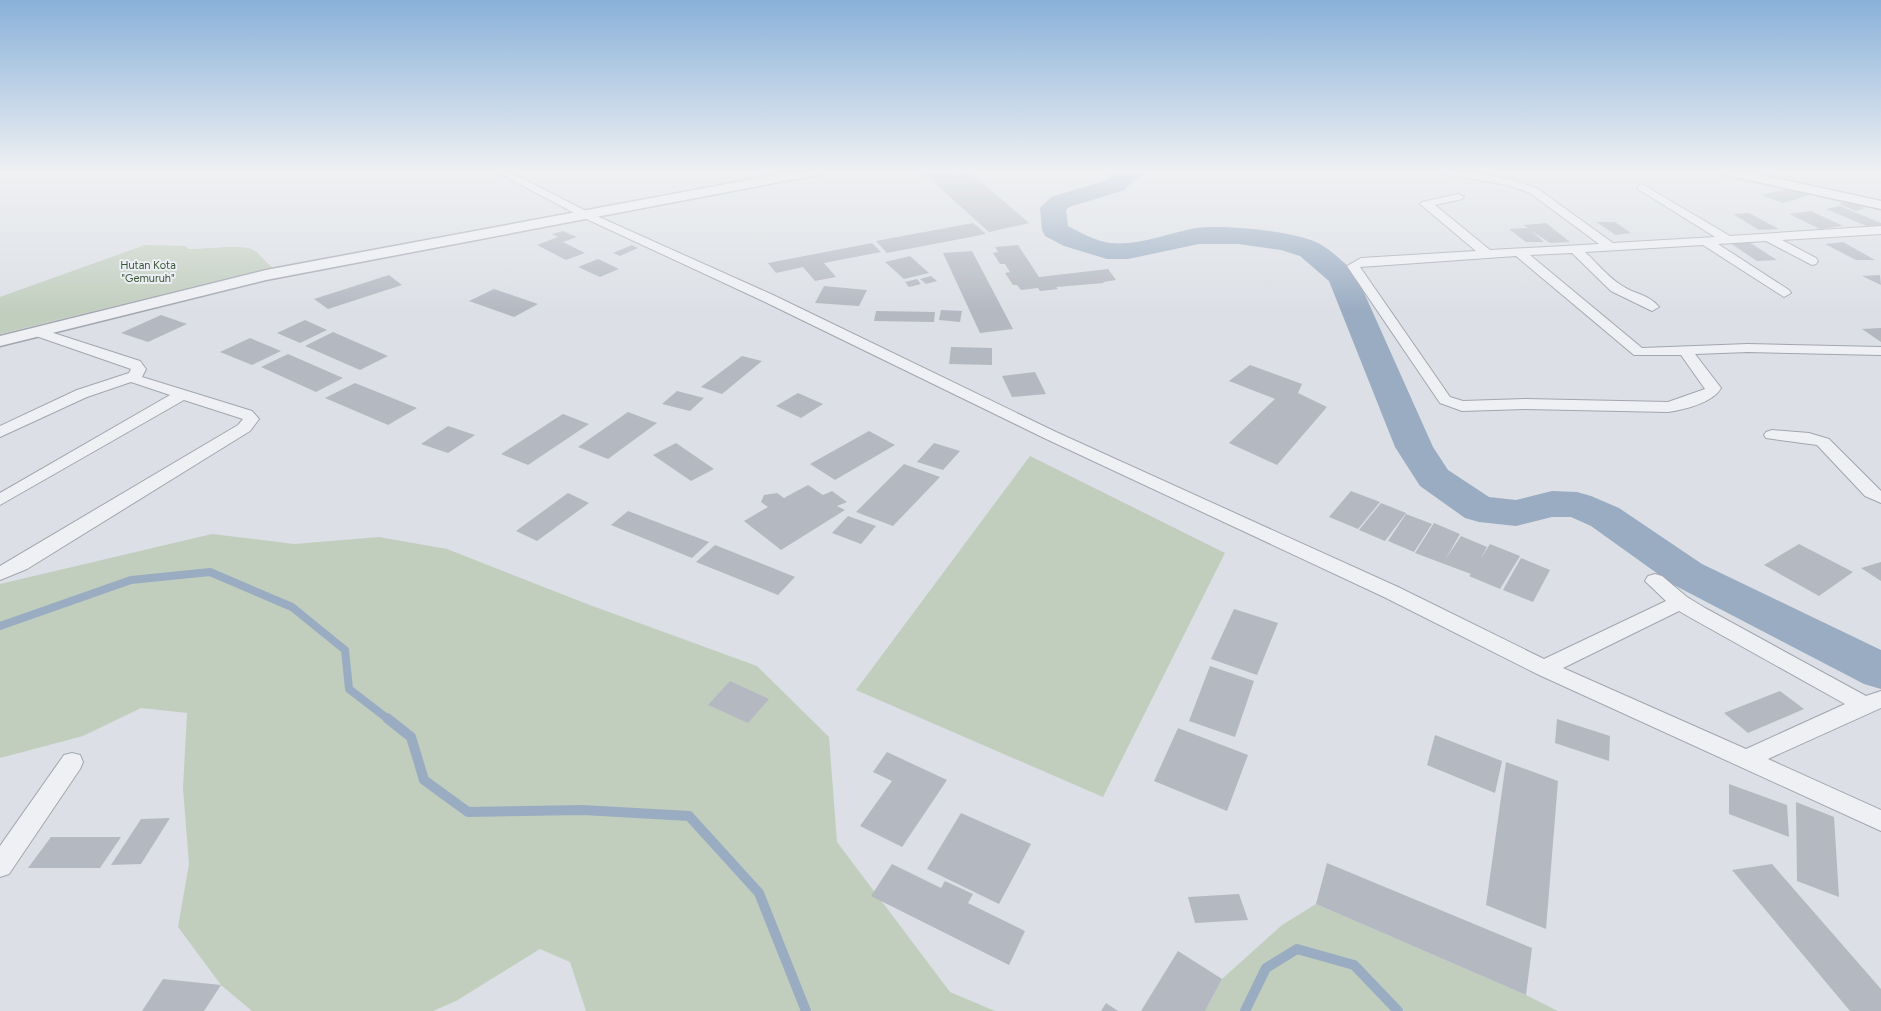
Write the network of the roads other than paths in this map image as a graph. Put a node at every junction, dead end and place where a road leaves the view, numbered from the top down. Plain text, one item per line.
1 (562, 218) edge
2 (593, 218) edge
3 (1443, 218) edge
4 (1572, 218) edge
5 (1693, 218) edge
6 (1881, 230) edge
7 (1767, 237) junction
8 (1726, 238) junction
9 (1704, 240) junction
10 (1610, 246) junction
11 (1574, 248) junction
12 (1518, 252) junction
13 (1486, 253) junction
14 (1812, 261) dead end
15 (1784, 293) dead end
16 (1652, 307) dead end
17 (38, 332) junction
18 (0, 341) edge
19 (1685, 350) junction
20 (1881, 350) edge
21 (134, 376) junction
22 (184, 394) junction
23 (0, 432) edge
24 (1772, 435) dead end
25 (1881, 498) edge
26 (0, 500) edge
27 (0, 574) edge
28 (1655, 581) dead end
29 (1680, 602) junction
30 (1544, 668) junction
31 (1872, 702) edge
32 (1747, 759) junction
33 (72, 762) dead end
34 (1881, 821) edge
35 (0, 866) edge

1 - 17 street
2 - 30 street
3 - 13 street
4 - 10 street
5 - 8 street
6 - 7 street
7 - 8 street
7 - 14 street
8 - 9 street
9 - 10 street
9 - 15 street
10 - 11 street
11 - 12 street
11 - 16 street
12 - 13 street
12 - 19 street
13 - 19 street
17 - 18 street
17 - 21 street
19 - 20 street
21 - 22 street
21 - 23 street
22 - 26 street
22 - 27 street
24 - 25 street
28 - 29 street
29 - 30 street
29 - 31 street
30 - 32 street
31 - 32 street
32 - 34 street
33 - 35 street

